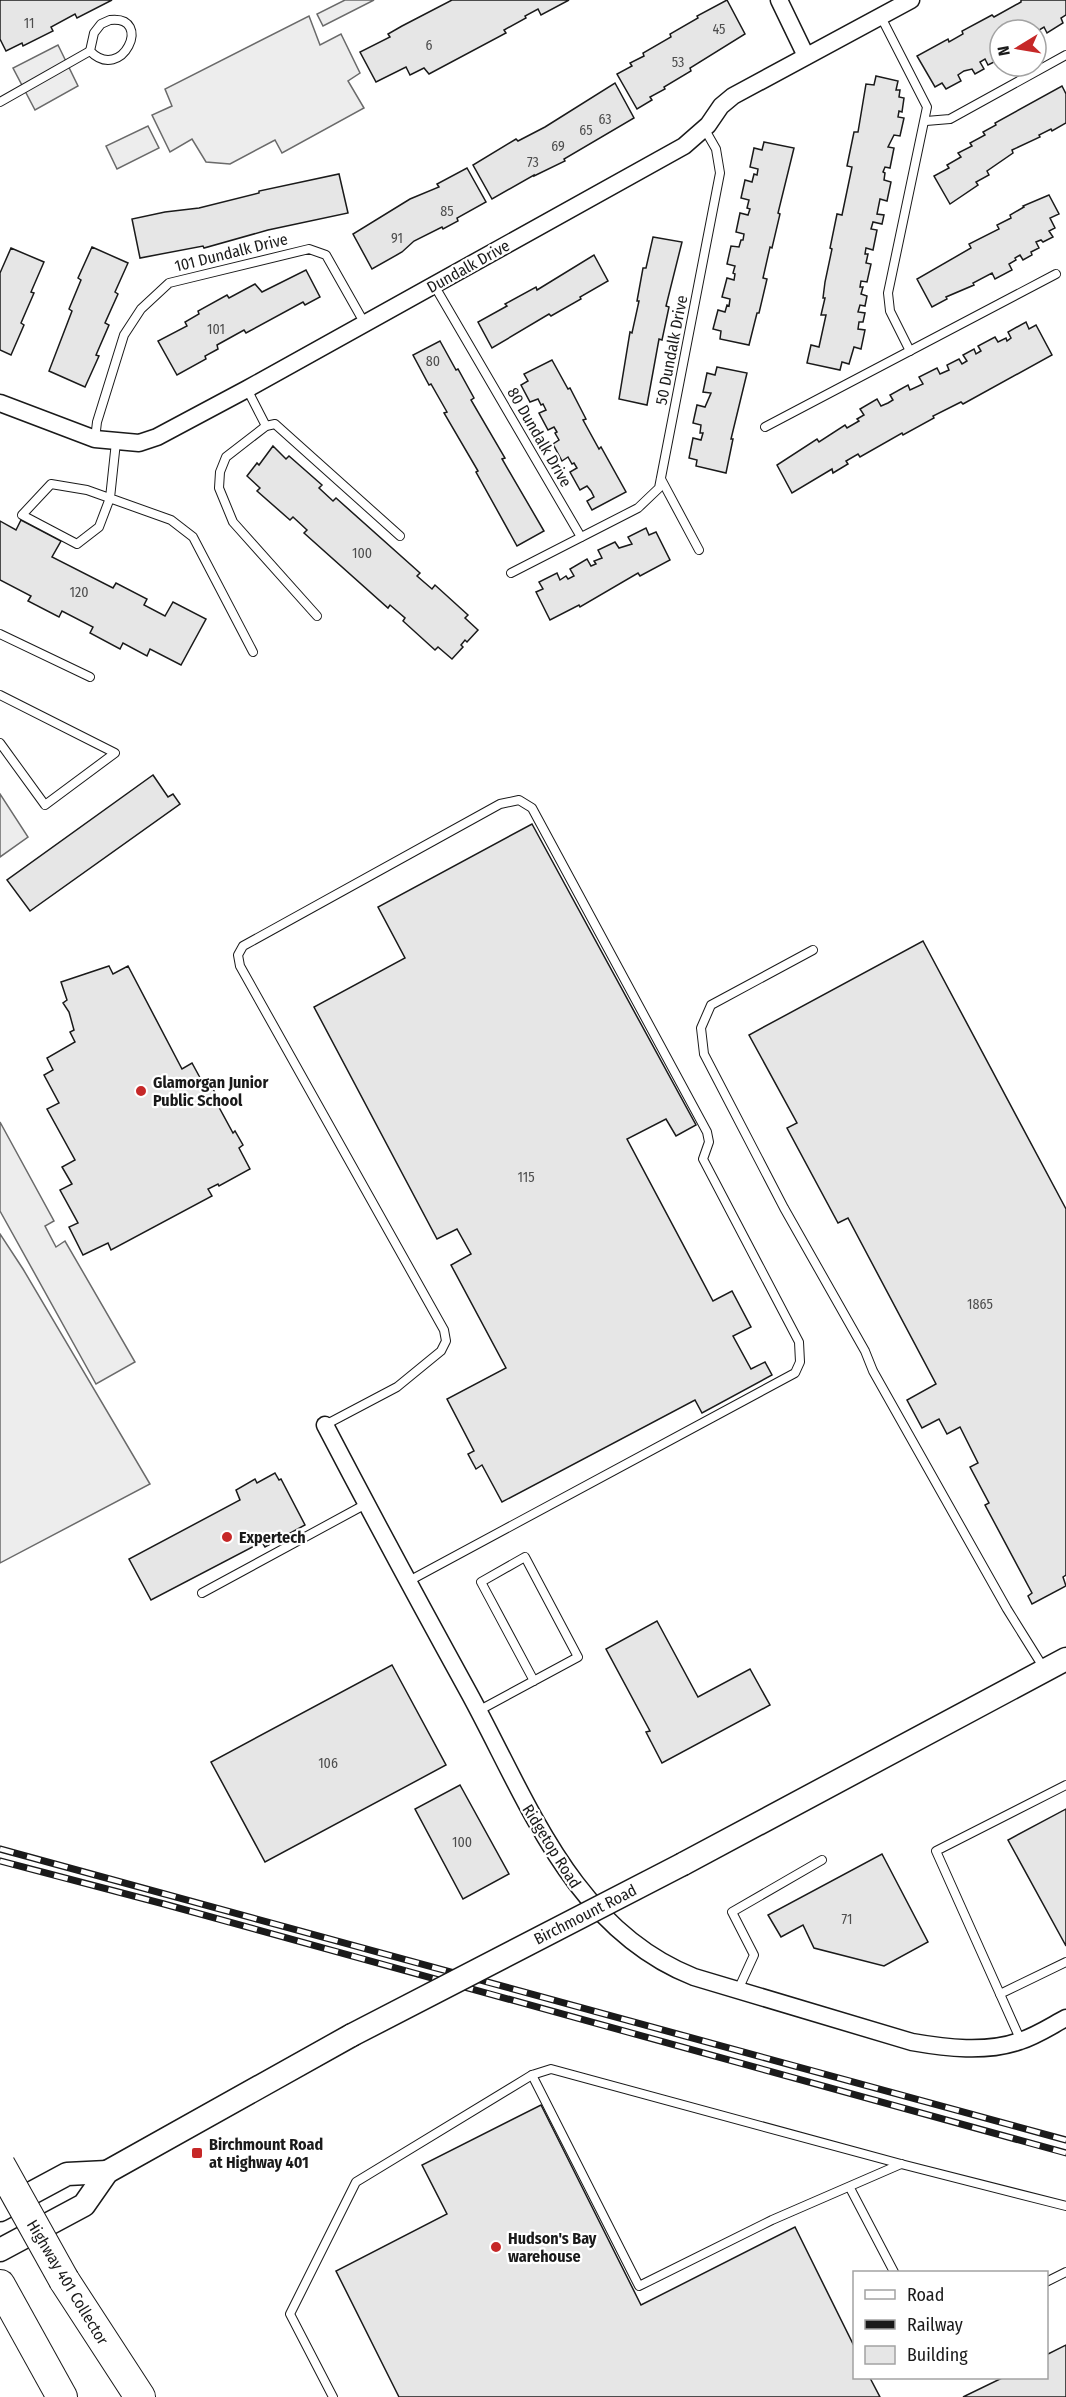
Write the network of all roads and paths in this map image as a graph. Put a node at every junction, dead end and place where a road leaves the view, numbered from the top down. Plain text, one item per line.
1 (779, 0) edge
2 (910, 0) edge
3 (880, 17) junction
4 (90, 51) junction
5 (1066, 55) edge
6 (806, 56) junction
7 (0, 102) edge
8 (926, 121) junction
9 (704, 128) junction
10 (1056, 274) dead end
11 (434, 285) junction
12 (365, 324) junction
13 (910, 351) junction
14 (247, 389) junction
15 (0, 403) edge
16 (266, 426) junction
17 (765, 427) dead end
18 (95, 439) junction
19 (116, 442) junction
20 (661, 478) junction
21 (110, 498) junction
22 (400, 536) dead end
23 (581, 537) junction
24 (699, 550) dead end
25 (511, 573) dead end
26 (317, 616) dead end
27 (0, 634) edge
28 (253, 652) dead end
29 (90, 677) dead end
30 (0, 695) edge
31 (0, 743) edge
32 (813, 950) dead end
33 (325, 1425) joint
34 (366, 1504) junction
35 (407, 1582) junction
36 (202, 1593) dead end
37 (1066, 1659) edge
38 (1046, 1670) junction
39 (534, 1681) junction
40 (478, 1711) junction
41 (1066, 1785) edge
42 (822, 1860) dead end
43 (1066, 1962) edge
44 (738, 1990) junction
45 (1000, 1994) junction
46 (1066, 2018) edge
47 (1021, 2041) junction
48 (532, 2075) junction
49 (0, 2164) edge
50 (901, 2164) junction
51 (107, 2172) junction
52 (850, 2188) junction
53 (1066, 2206) edge
54 (0, 2210) edge
55 (0, 2250) edge
56 (893, 2271) edge
57 (1066, 2272) edge
58 (1048, 2281) edge
59 (6, 2295) edge
60 (137, 2394) edge
61 (62, 2397) edge
62 (333, 2397) edge

1 - 6 street
2 - 3 street, Dundalk Drive
3 - 6 street, Dundalk Drive
3 - 8 lane
4 - 4 lane
4 - 7 lane
5 - 8 lane
6 - 9 street, Dundalk Drive
8 - 13 lane
9 - 11 street, Dundalk Drive
9 - 20 lane, 50 Dundalk Drive
10 - 13 lane
11 - 12 street, Dundalk Drive
11 - 23 lane, 80 Dundalk Drive
12 - 14 street, Dundalk Drive
12 - 18 lane, 101 Dundalk Drive
13 - 17 lane
14 - 16 lane
14 - 19 street, Dundalk Drive
15 - 18 street, Dundalk Drive
16 - 22 lane
16 - 26 lane
18 - 19 street, Dundalk Drive
19 - 21 lane
20 - 23 lane, 50 Dundalk Drive
20 - 24 lane
21 - 21 lane
21 - 28 lane
23 - 25 lane
27 - 29 lane
30 - 31 lane
32 - 38 lane
33 - 34 street, Ridgetop Road
33 - 35 lane
34 - 35 street, Ridgetop Road
34 - 36 lane
35 - 40 street, Ridgetop Road
37 - 38 main road, Birchmount Road
38 - 51 main road, Birchmount Road, bridge
39 - 39 lane
39 - 40 lane
40 - 44 street, Ridgetop Road
41 - 45 lane
42 - 44 lane
43 - 45 lane
44 - 47 street, Ridgetop Road
45 - 47 lane
46 - 47 street, Ridgetop Road
48 - 50 lane
48 - 52 lane
48 - 62 lane
49 - 60 highway, Highway 401 Collector, bridge
50 - 52 lane
50 - 53 lane
51 - 54 main road, Birchmount Road
51 - 55 main road, Birchmount Road
52 - 56 lane
57 - 58 lane
59 - 61 highway

